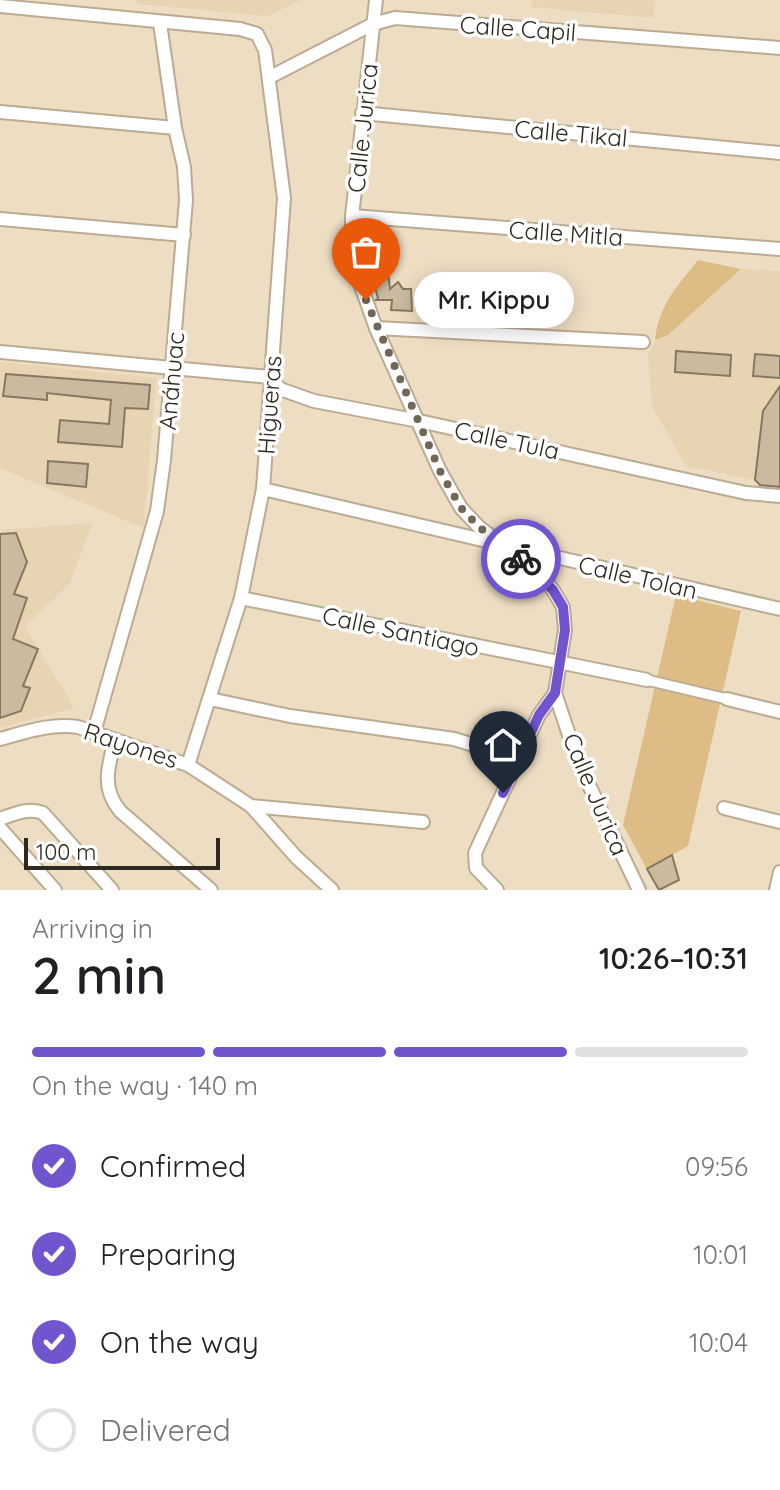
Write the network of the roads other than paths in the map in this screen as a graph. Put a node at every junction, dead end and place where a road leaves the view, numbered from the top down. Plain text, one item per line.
1 (376, 0) edge
2 (0, 6) edge
3 (160, 23) junction
4 (373, 24) junction
5 (780, 48) edge
6 (270, 77) junction
7 (0, 112) edge
8 (362, 113) junction
9 (175, 128) junction
10 (780, 153) edge
11 (352, 216) junction
12 (0, 219) edge
13 (184, 235) junction
14 (780, 249) edge
15 (376, 328) junction
16 (643, 342) dead end
17 (0, 352) edge
18 (171, 368) junction
19 (270, 377) junction
20 (419, 421) junction
21 (263, 489) junction
22 (780, 496) edge
23 (507, 548) junction
24 (241, 598) junction
25 (780, 609) edge
26 (561, 664) junction
27 (647, 680) joint
28 (555, 693) junction
29 (210, 699) junction
30 (727, 699) joint
31 (780, 712) edge
32 (94, 732) junction
33 (0, 739) edge
34 (115, 740) junction
35 (188, 765) junction
36 (517, 766) junction
37 (251, 806) junction
38 (724, 808) dead end
39 (0, 819) edge
40 (423, 822) dead end
41 (780, 822) edge
42 (0, 828) edge
43 (780, 872) edge
44 (55, 890) edge
45 (112, 890) edge
46 (211, 890) edge
47 (332, 890) edge
48 (497, 890) edge
49 (639, 890) edge
50 (776, 890) edge

1 - 4 street, Calle Jurica
2 - 3 street
3 - 6 street, Higueras
3 - 9 street, Anáhuac
4 - 5 street, Calle Capil
4 - 6 street, Calle Capil
4 - 8 street, Calle Jurica
6 - 19 street, Higueras
7 - 9 street
8 - 10 street, Calle Tikal
8 - 11 street, Calle Jurica
9 - 13 street, Anáhuac
11 - 14 street, Calle Mitla
11 - 15 street, Calle Jurica
12 - 13 street
13 - 18 street, Anáhuac
15 - 16 street
15 - 20 street, Calle Jurica
17 - 18 street, Calle Tula
18 - 19 street, Calle Tula
18 - 32 street, Anáhuac
19 - 20 street, Calle Tula
19 - 21 street, Higueras
20 - 22 street, Calle Tula
20 - 23 street, Calle Jurica
21 - 23 street, Calle Tolan
21 - 24 street, Higueras
23 - 25 street, Calle Tolan
23 - 26 street, Calle Jurica
24 - 26 street, Calle Santiago
24 - 29 street, Higueras
26 - 27 street, Calle Santiago
26 - 28 street, Calle Jurica
27 - 30 street
28 - 36 street
28 - 49 street, Calle Jurica
29 - 35 street, Higueras
29 - 36 street
30 - 31 street
32 - 33 street, Rayones
32 - 34 street, Rayones
34 - 35 street, Rayones
34 - 46 street
35 - 37 street, Rayones
36 - 48 street
37 - 40 street
37 - 47 street
38 - 41 street
39 - 45 street
42 - 44 street
43 - 50 street

